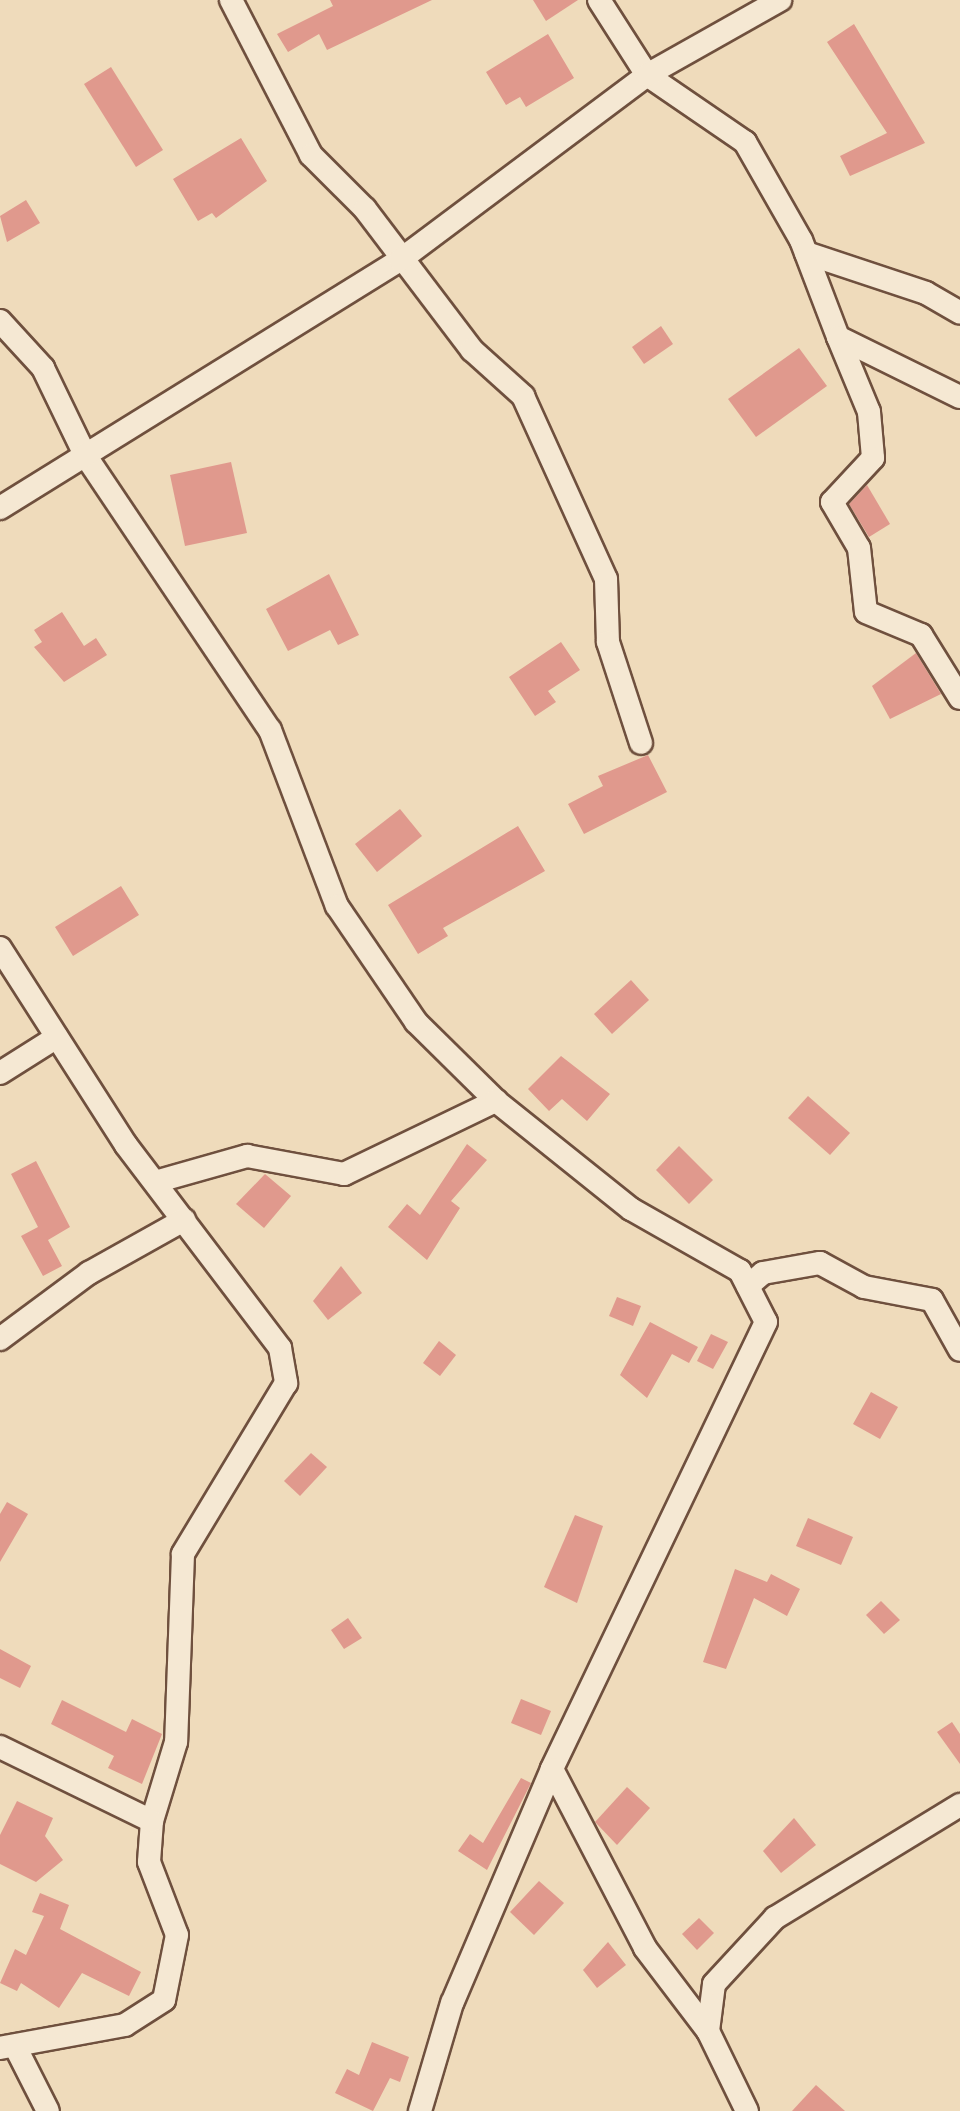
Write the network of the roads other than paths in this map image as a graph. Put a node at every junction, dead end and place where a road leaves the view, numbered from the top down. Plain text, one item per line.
1 (231, 0) edge
2 (599, 0) edge
3 (780, 0) edge
4 (647, 75) junction
5 (806, 253) junction
6 (398, 261) junction
7 (960, 313) edge
8 (0, 321) edge
9 (838, 337) junction
10 (960, 397) edge
11 (85, 455) junction
12 (0, 508) edge
13 (960, 698) edge
14 (641, 743) dead end
15 (0, 948) edge
16 (57, 1037) junction
17 (0, 1073) edge
18 (496, 1101) junction
19 (155, 1182) junction
20 (184, 1220) junction
21 (748, 1286) junction
22 (0, 1339) edge
23 (960, 1350) edge
24 (0, 1747) edge
25 (552, 1769) junction
26 (960, 1805) edge
27 (152, 1821) junction
28 (708, 2031) junction
29 (8, 2049) edge
30 (48, 2111) edge
31 (420, 2111) edge
32 (747, 2111) edge

1 - 6 street
2 - 4 street
3 - 4 street
4 - 5 street
4 - 6 street
5 - 7 street
5 - 9 street
6 - 11 street
6 - 14 street
8 - 11 street
9 - 10 street
9 - 13 street
11 - 12 street
11 - 18 street
15 - 16 street
16 - 17 street
16 - 19 street
18 - 19 street
18 - 21 street
19 - 20 street
20 - 22 street
20 - 27 street
21 - 23 street
21 - 25 street
24 - 27 street
25 - 28 street
25 - 31 street
26 - 28 street
27 - 29 street
28 - 32 street
29 - 30 street

